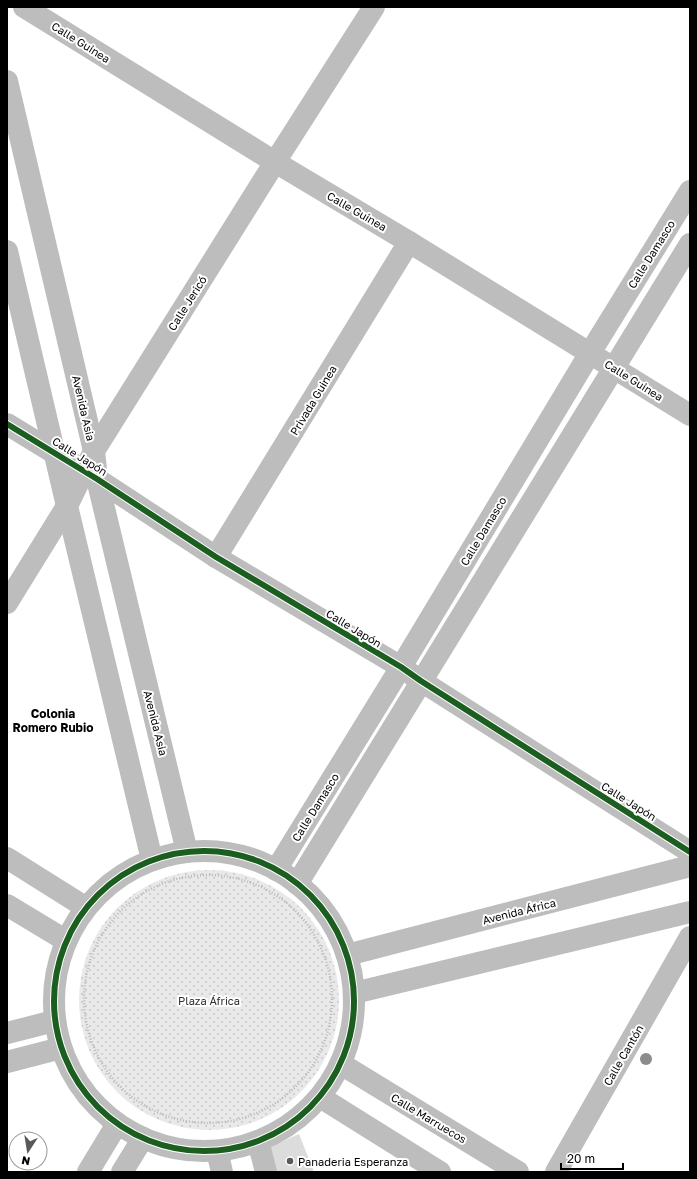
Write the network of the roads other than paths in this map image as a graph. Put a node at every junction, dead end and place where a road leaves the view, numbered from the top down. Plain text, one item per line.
1 (24, 7) edge
2 (374, 7) edge
3 (7, 81) edge
4 (275, 162) junction
5 (690, 191) edge
6 (410, 242) junction
7 (690, 244) edge
8 (7, 251) edge
9 (590, 353) junction
10 (615, 368) junction
11 (690, 415) edge
12 (7, 424) edge
13 (94, 451) junction
14 (55, 453) junction
15 (91, 475) junction
16 (67, 506) junction
17 (216, 558) junction
18 (7, 603) edge
19 (401, 667) junction
20 (421, 680) junction
21 (187, 852) junction
22 (690, 852) edge
23 (7, 858) edge
24 (152, 860) junction
25 (690, 866) edge
26 (276, 870) junction
27 (297, 884) junction
28 (7, 905) edge
29 (85, 907) junction
30 (690, 912) edge
31 (690, 937) edge
32 (65, 940) junction
33 (347, 955) junction
34 (354, 993) junction
35 (54, 1021) junction
36 (7, 1033) edge
37 (61, 1048) junction
38 (7, 1062) edge
39 (341, 1064) junction
40 (320, 1097) junction
41 (117, 1124) junction
42 (142, 1138) junction
43 (258, 1141) junction
44 (217, 1151) junction
45 (88, 1172) edge
46 (122, 1172) edge
47 (222, 1172) edge
48 (266, 1172) edge
49 (440, 1172) edge
50 (518, 1172) edge
51 (556, 1172) edge

1 - 4 street, Calle Guinea
2 - 4 street, Calle Jericó
3 - 13 street, Avenida Asia
4 - 6 street, Calle Guinea
4 - 13 street, Calle Jericó
5 - 9 street, Calle Damasco
6 - 9 street, Calle Guinea
6 - 17 street, Privada Guinea
7 - 10 street
8 - 14 street
9 - 10 street, Calle Guinea
9 - 19 street, Calle Damasco
10 - 11 street, Calle Guinea
10 - 20 street
12 - 14 street, Calle Japón
13 - 15 street, Avenida Asia
14 - 15 street, Calle Japón
14 - 16 street
15 - 16 street
15 - 17 street, Calle Japón
15 - 21 street, Avenida Asia
16 - 18 street
16 - 24 street
17 - 19 street, Calle Japón
19 - 20 street, Calle Japón
19 - 26 street, Calle Damasco
20 - 22 street, Calle Japón
20 - 27 street
21 - 24 street
21 - 26 street
23 - 29 street
24 - 29 street
25 - 33 street, Avenida África
26 - 27 street
27 - 33 street
28 - 32 street
29 - 32 street
30 - 34 street
31 - 51 street, Calle Cantón
32 - 35 street
33 - 34 street
34 - 39 street
35 - 36 street
35 - 37 street
37 - 38 street
37 - 41 street
39 - 40 street
39 - 50 street, Calle Marruecos
40 - 43 street
40 - 49 street
41 - 42 street
41 - 45 street
42 - 44 street
42 - 46 street
43 - 44 street
43 - 48 street
44 - 47 street

